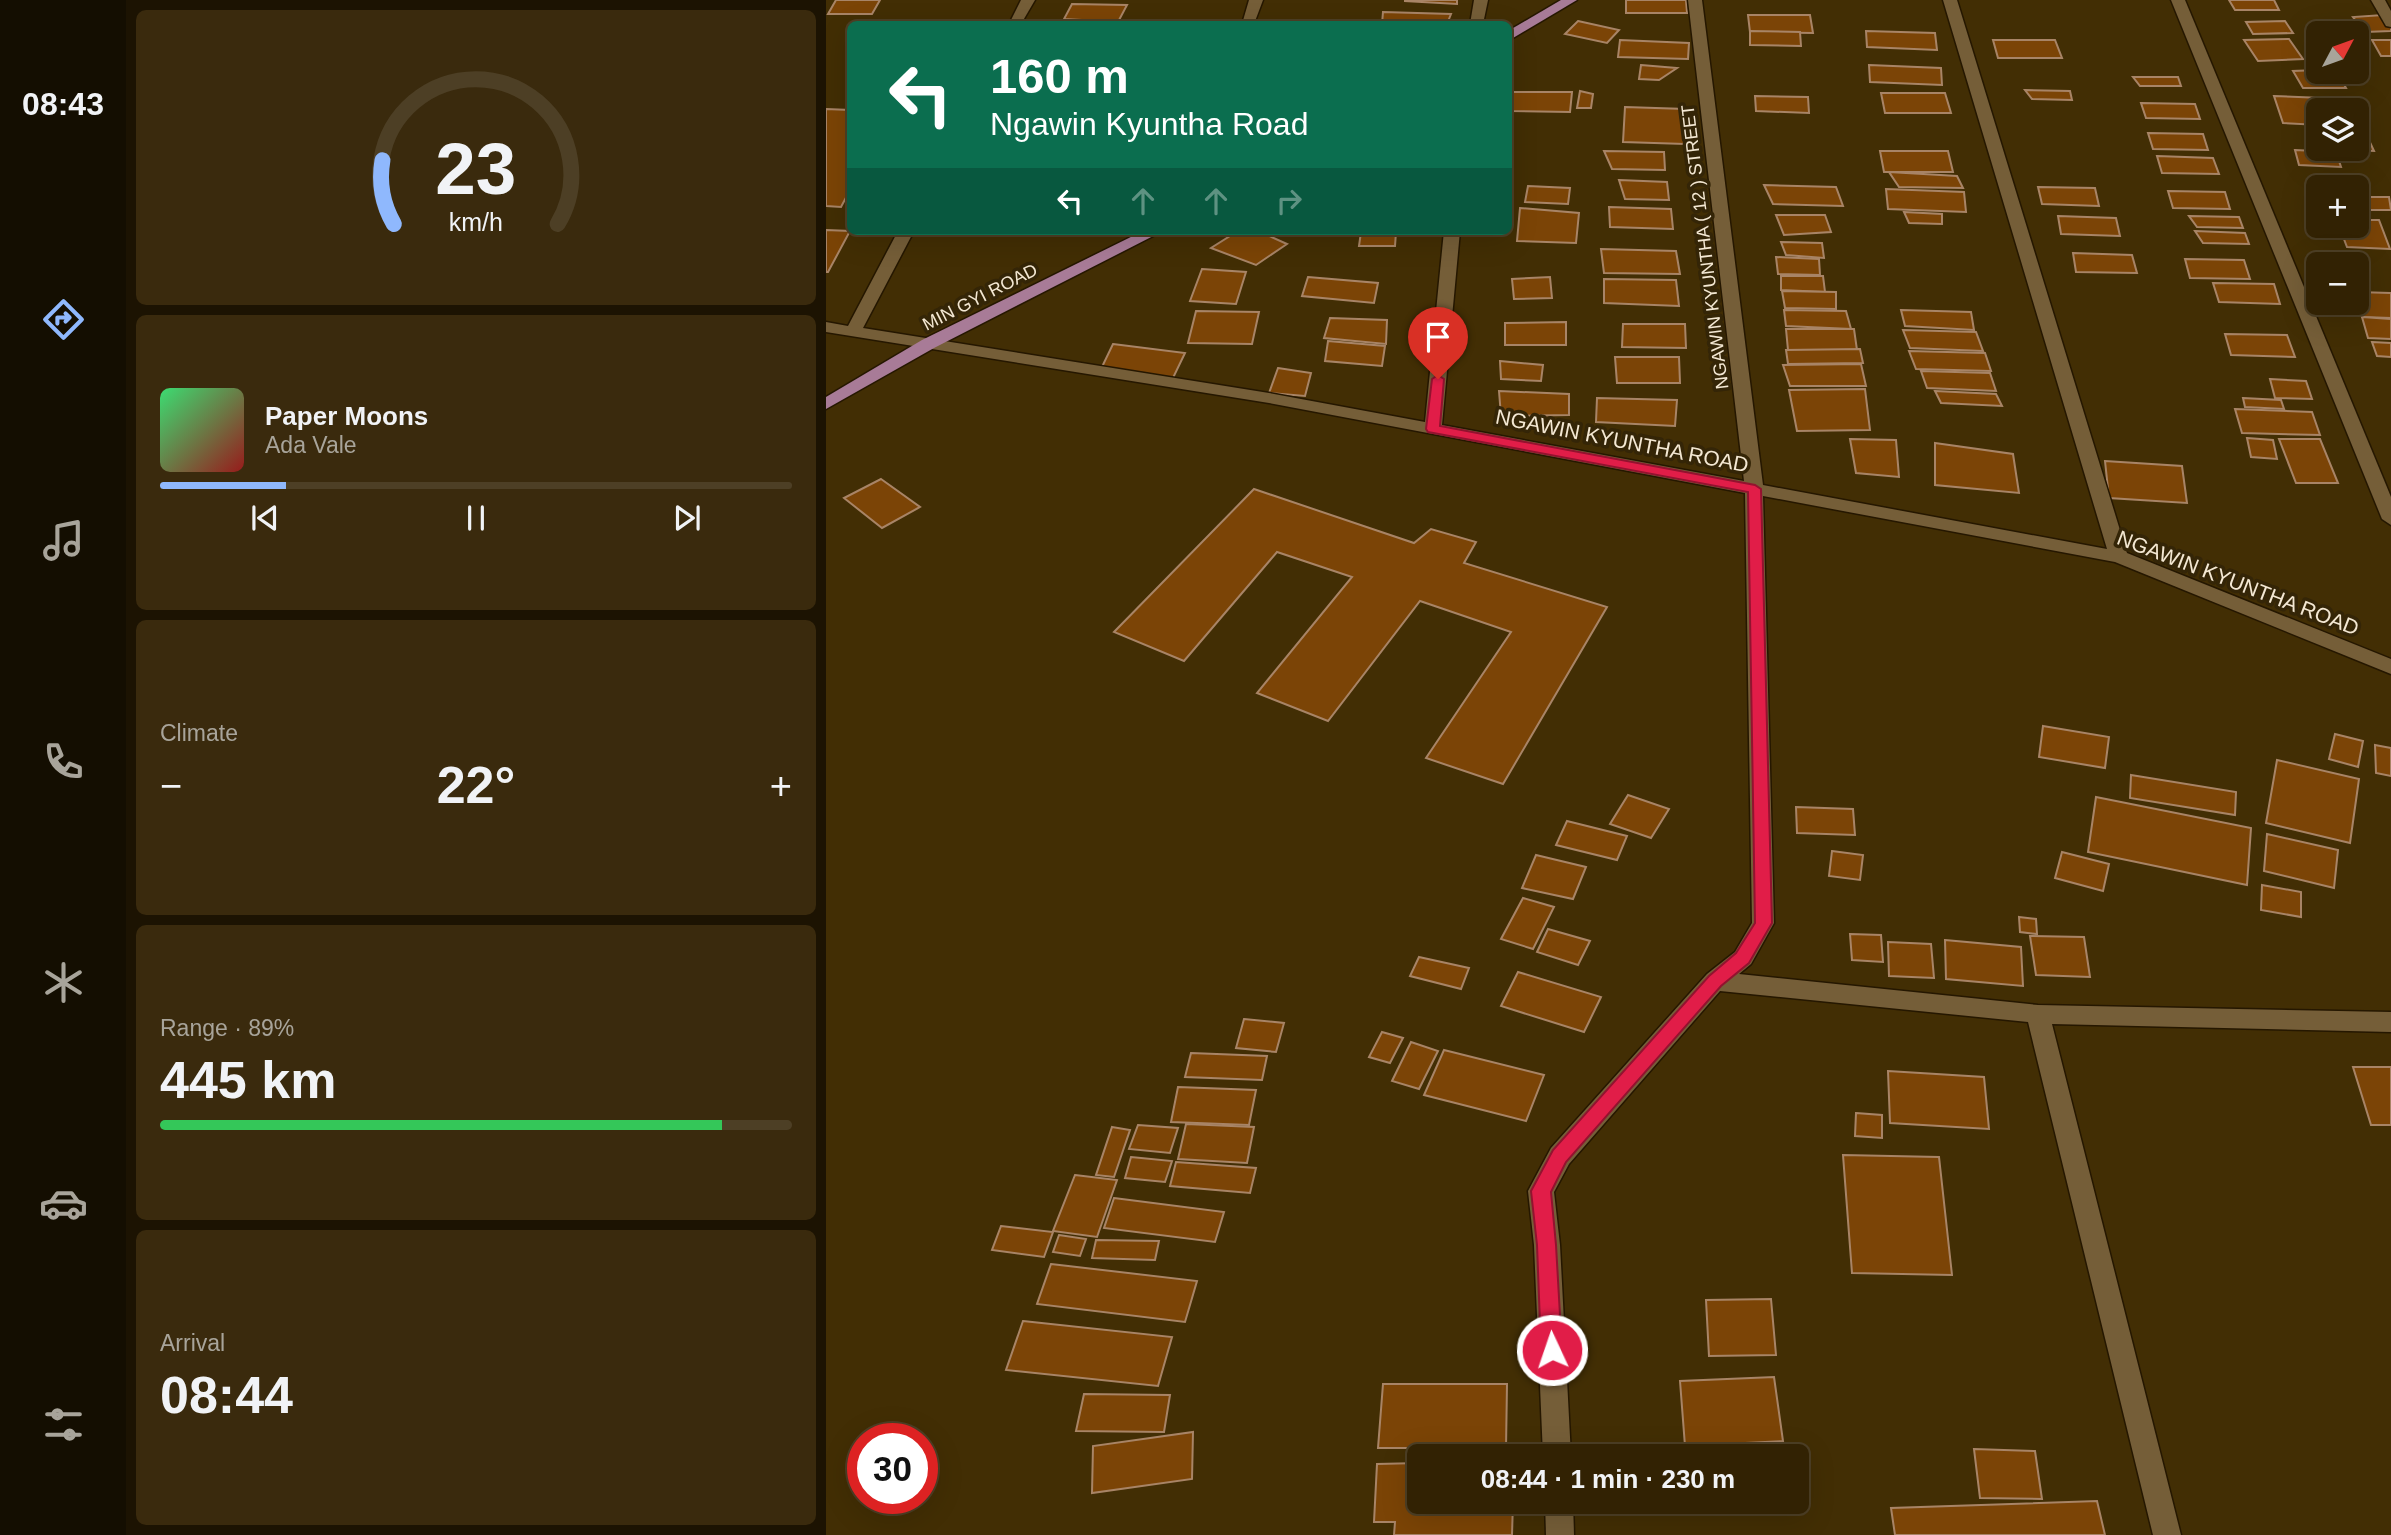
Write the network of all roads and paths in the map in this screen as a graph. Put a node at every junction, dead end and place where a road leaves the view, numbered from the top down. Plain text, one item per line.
1 (1028, 0) edge
2 (1256, 0) edge
3 (1482, 0) edge
4 (1570, 0) edge
5 (1695, 0) edge
6 (1950, 0) edge
7 (2178, 0) edge
8 (2378, 0) edge
9 (1017, 21) edge
10 (1249, 21) edge
11 (1477, 21) edge
12 (2391, 23) edge
13 (1512, 35) edge
14 (904, 235) edge
15 (1146, 235) edge
16 (1452, 235) edge
17 (826, 327) edge
18 (853, 332) junction
19 (928, 344) junction
20 (826, 404) edge
21 (1433, 429) junction
22 (1755, 489) junction
23 (2391, 519) edge
24 (2119, 557) junction
25 (2391, 667) edge
26 (1715, 981) junction
27 (2038, 1014) junction
28 (2391, 1022) edge
29 (1556, 1444) edge
30 (1559, 1514) edge
31 (1560, 1535) edge
32 (2167, 1535) edge

1 - 9 street
2 - 10 street
3 - 11 street
4 - 13 main road
5 - 22 street, NGAWIN KYUNTHA ( 12 ) STREET
6 - 24 street
7 - 23 street
8 - 12 street
14 - 18 street
15 - 19 main road, MIN GYI ROAD
16 - 21 street
17 - 18 street, NGAWIN KYUNTHA ROAD
18 - 19 street, NGAWIN KYUNTHA ROAD
19 - 20 main road, MIN GYI ROAD
19 - 21 street, NGAWIN KYUNTHA ROAD
21 - 22 street, NGAWIN KYUNTHA ROAD
22 - 24 street, NGAWIN KYUNTHA ROAD
22 - 26 street, NGAWIN KYUNTHA ( 12 ) STREET
24 - 25 street, NGAWIN KYUNTHA ROAD
26 - 27 street
26 - 29 street, NGAWIN KYUNTHA ( 12 ) STREET
27 - 28 street
27 - 32 street
30 - 31 street

